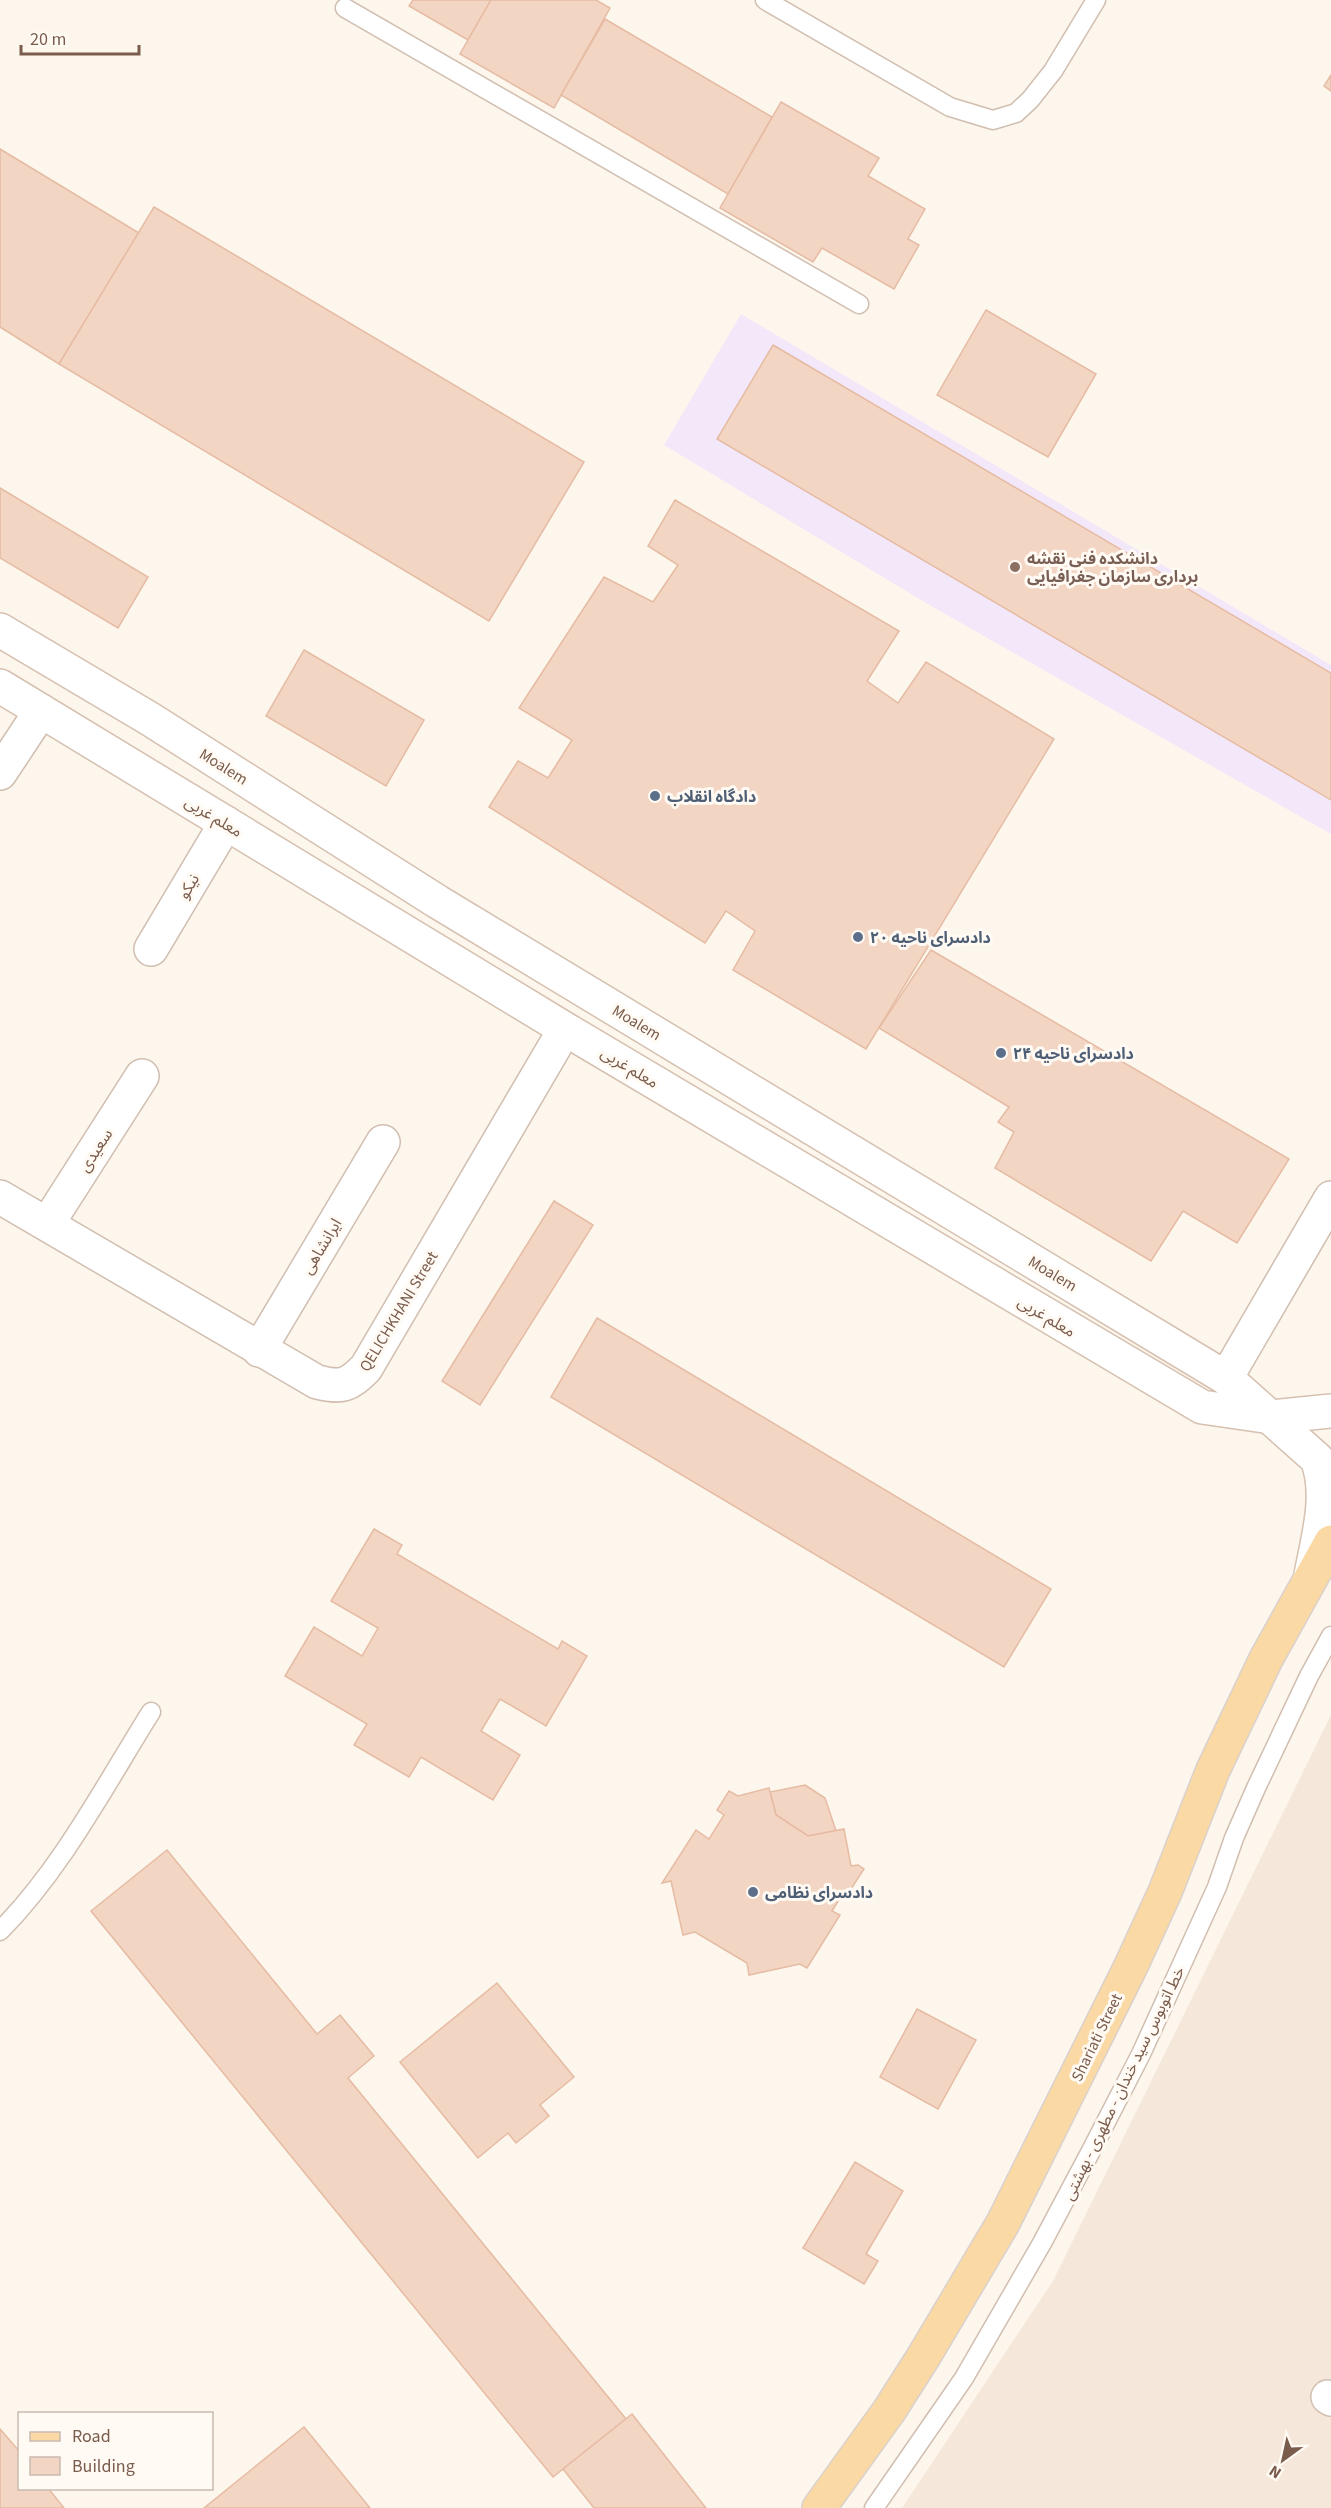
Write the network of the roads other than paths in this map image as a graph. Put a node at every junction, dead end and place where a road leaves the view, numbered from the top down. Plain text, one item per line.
1 (765, 0) edge
2 (1096, 0) edge
3 (343, 3) edge
4 (860, 303) dead end
5 (0, 630) edge
6 (0, 687) edge
7 (41, 711) junction
8 (150, 719) junction
9 (124, 762) junction
10 (0, 773) edge
11 (226, 823) junction
12 (438, 902) junction
13 (416, 938) junction
14 (151, 949) dead end
15 (555, 1046) dead end
16 (142, 1076) dead end
17 (383, 1143) dead end
18 (0, 1197) edge
19 (1331, 1198) edge
20 (956, 1214) junction
21 (48, 1223) junction
22 (935, 1249) junction
23 (259, 1350) junction
24 (1226, 1378) junction
25 (1331, 1411) edge
26 (1271, 1417) junction
27 (1331, 1542) edge
28 (1311, 1575) junction
29 (1331, 1636) edge
30 (151, 1713) dead end
31 (0, 1931) edge
32 (819, 2508) edge
33 (874, 2508) edge

1 - 2 lane
3 - 4 lane
5 - 8 main road, Moalem
6 - 7 main road, معلم غربی
7 - 9 main road, معلم غربی
7 - 10 main road
8 - 9 main road
8 - 12 main road, Moalem
9 - 11 main road, معلم غربی
11 - 13 main road, معلم غربی
11 - 14 main road, نیکو
12 - 13 main road
12 - 20 main road, Moalem
13 - 22 main road, معلم غربی
15 - 23 main road, QELICHKHANI Street
16 - 21 main road, سعیدی
17 - 23 main road, ایرانشاهی
18 - 21 main road, QELICHKHANI Street
19 - 24 main road
20 - 22 main road
20 - 24 main road, Moalem
21 - 23 main road, QELICHKHANI Street
22 - 26 main road, معلم غربی
24 - 26 main road, Moalem
25 - 26 main road, معلم غربی
26 - 28 main road, Moalem
27 - 28 main road, Shariati Street
28 - 32 main road, Shariati Street
29 - 33 lane, خط اتوبوس سید خندان - مطهری - بهشتی
30 - 31 lane

